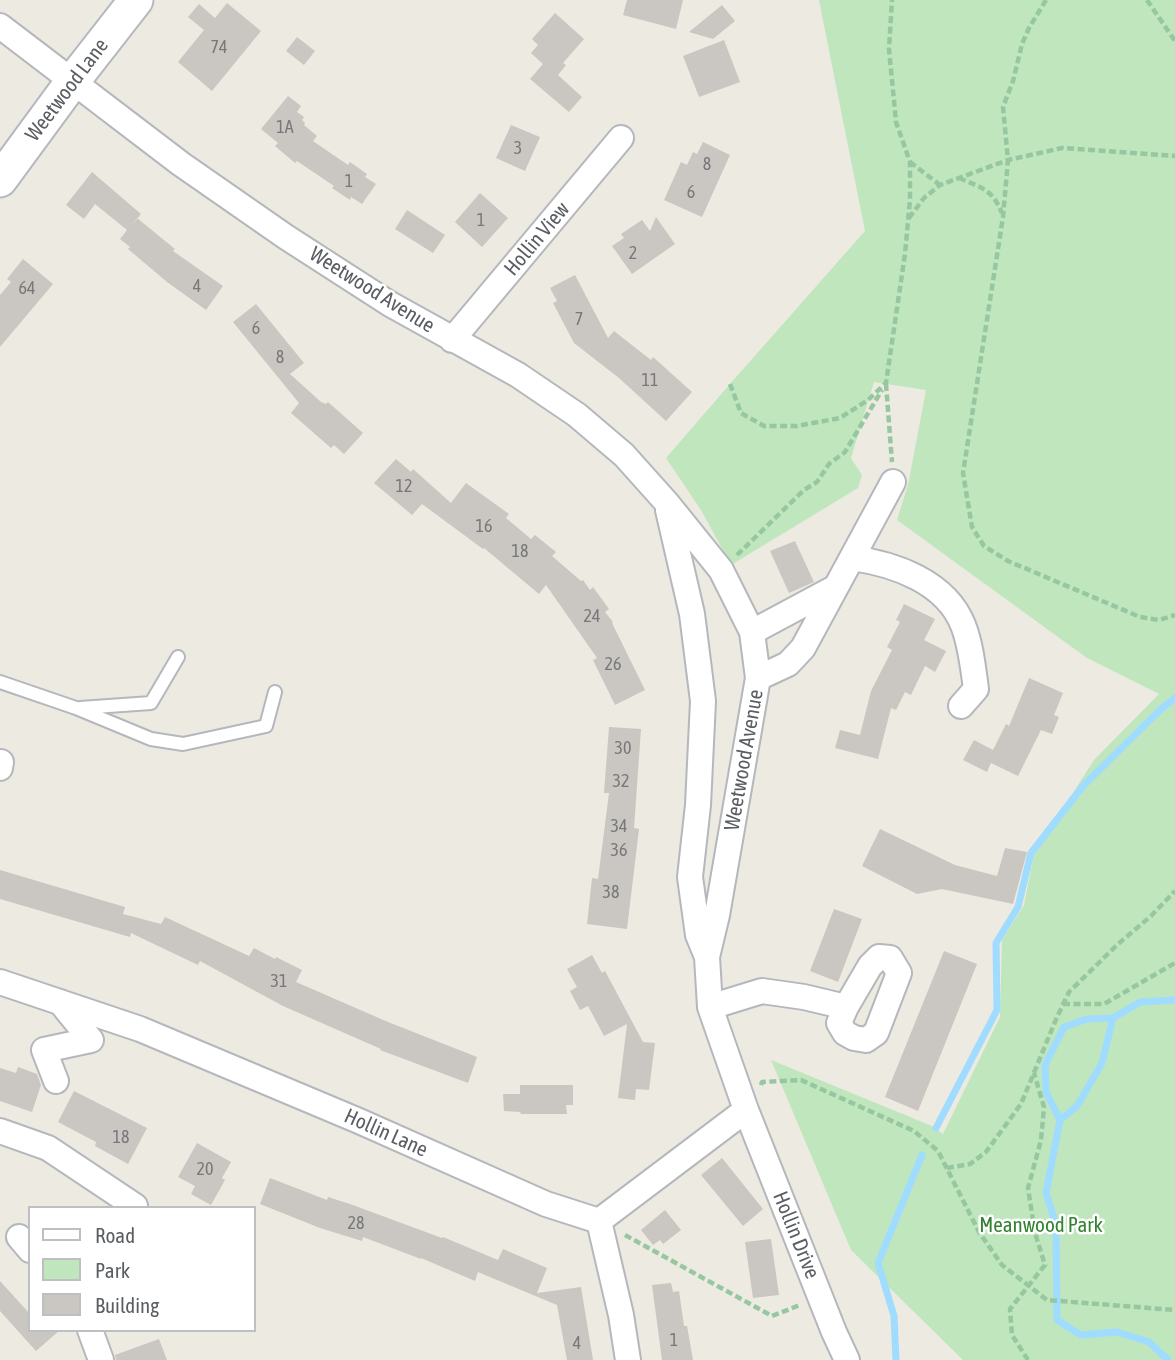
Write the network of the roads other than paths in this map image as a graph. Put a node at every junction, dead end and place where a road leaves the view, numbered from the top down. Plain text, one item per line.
1 (136, 0) edge
2 (0, 26) edge
3 (72, 82) junction
4 (621, 138) dead end
5 (0, 180) edge
6 (452, 340) junction
7 (893, 482) road end
8 (667, 503) junction
9 (852, 558) junction
10 (837, 587) junction
11 (752, 632) junction
12 (178, 657) dead end
13 (758, 678) junction
14 (0, 682) edge
15 (275, 692) dead end
16 (961, 706) dead end
17 (76, 708) junction
18 (707, 957) junction
19 (0, 982) edge
20 (59, 1002) junction
21 (710, 1007) junction
22 (846, 1007) dead end
23 (56, 1081) dead end
24 (746, 1110) junction
25 (0, 1131) edge
26 (135, 1206) dead end
27 (599, 1221) junction
28 (91, 1332) edge
29 (101, 1360) edge
30 (628, 1360) edge
31 (846, 1360) edge

1 - 3 street, Weetwood Lane
2 - 3 street, Weetwood Avenue
3 - 5 street, Weetwood Lane
3 - 6 street, Weetwood Avenue
4 - 6 street, Hollin View
6 - 8 street, Weetwood Avenue
7 - 9 street
8 - 11 street, Weetwood Avenue
8 - 18 street, Weetwood Avenue
9 - 10 street
9 - 16 street
10 - 11 street
10 - 13 street
11 - 13 street, Weetwood Avenue
12 - 17 lane
13 - 18 street, Weetwood Avenue
14 - 17 lane
15 - 17 lane
18 - 21 street, Weetwood Avenue
19 - 20 street, Hollin Lane
20 - 23 street
20 - 27 street, Hollin Lane
21 - 22 street
21 - 24 street, Weetwood Avenue
24 - 27 street
24 - 31 street, Hollin Drive
25 - 26 street
27 - 30 street
28 - 29 street

